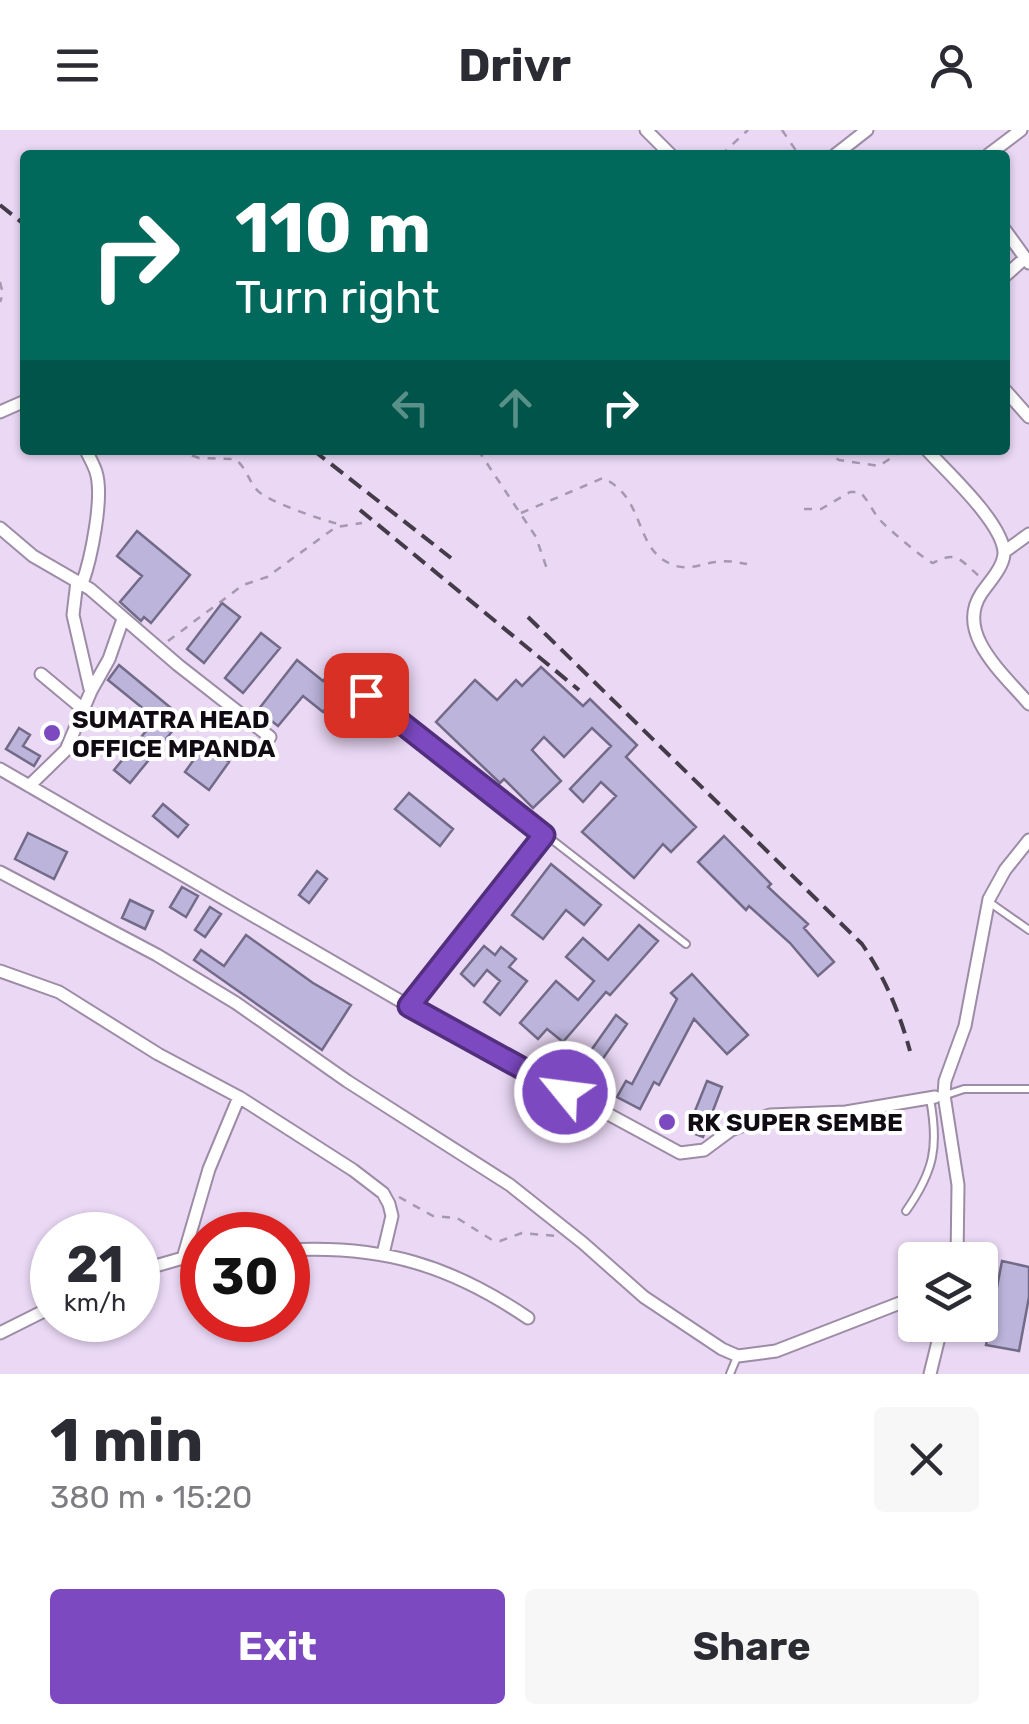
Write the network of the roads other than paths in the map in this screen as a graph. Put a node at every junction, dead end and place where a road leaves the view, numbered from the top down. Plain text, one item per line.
1 (646, 130) edge
2 (867, 130) edge
3 (1021, 130) edge
4 (666, 150) edge
5 (841, 150) edge
6 (995, 150) edge
7 (1010, 237) edge
8 (1027, 261) edge
9 (1029, 391) edge
10 (1010, 394) edge
11 (1017, 400) junction
12 (1029, 417) edge
13 (88, 455) edge
14 (931, 455) edge
15 (0, 528) edge
16 (1029, 534) edge
17 (1004, 552) junction
18 (79, 582) junction
19 (123, 620) junction
20 (42, 674) dead end
21 (90, 691) junction
22 (366, 695) dead end
23 (1029, 704) edge
24 (83, 708) junction
25 (270, 738) dead end
26 (0, 769) edge
27 (29, 786) junction
28 (544, 835) junction
29 (1029, 840) edge
30 (0, 872) edge
31 (988, 902) junction
32 (1029, 930) edge
33 (686, 944) dead end
34 (0, 971) edge
35 (409, 1006) junction
36 (1029, 1089) edge
37 (239, 1097) junction
38 (936, 1097) junction
39 (906, 1211) dead end
40 (196, 1212) edge
41 (957, 1242) edge
42 (310, 1250) edge
43 (383, 1254) junction
44 (898, 1305) edge
45 (30, 1318) edge
46 (528, 1318) dead end
47 (0, 1332) edge
48 (938, 1342) edge
49 (738, 1356) junction
50 (730, 1374) edge
51 (930, 1374) edge

1 - 4 street
2 - 5 street
3 - 6 street
7 - 8 street
9 - 11 street
10 - 11 street
11 - 12 street
13 - 18 street
14 - 17 street
15 - 18 street
16 - 17 street
17 - 23 street
18 - 19 street
18 - 21 street
19 - 21 street
19 - 25 street
20 - 24 street
21 - 24 street
22 - 28 lane
24 - 27 street
26 - 27 street
27 - 35 street
28 - 33 lane
28 - 35 lane
29 - 31 street
30 - 49 street
31 - 32 lane
31 - 38 street
34 - 37 street
35 - 38 street
36 - 38 lane
37 - 40 street
37 - 43 street
38 - 39 lane
38 - 41 street
42 - 43 street
43 - 46 street
44 - 49 street
45 - 47 street
48 - 51 street
49 - 50 lane

